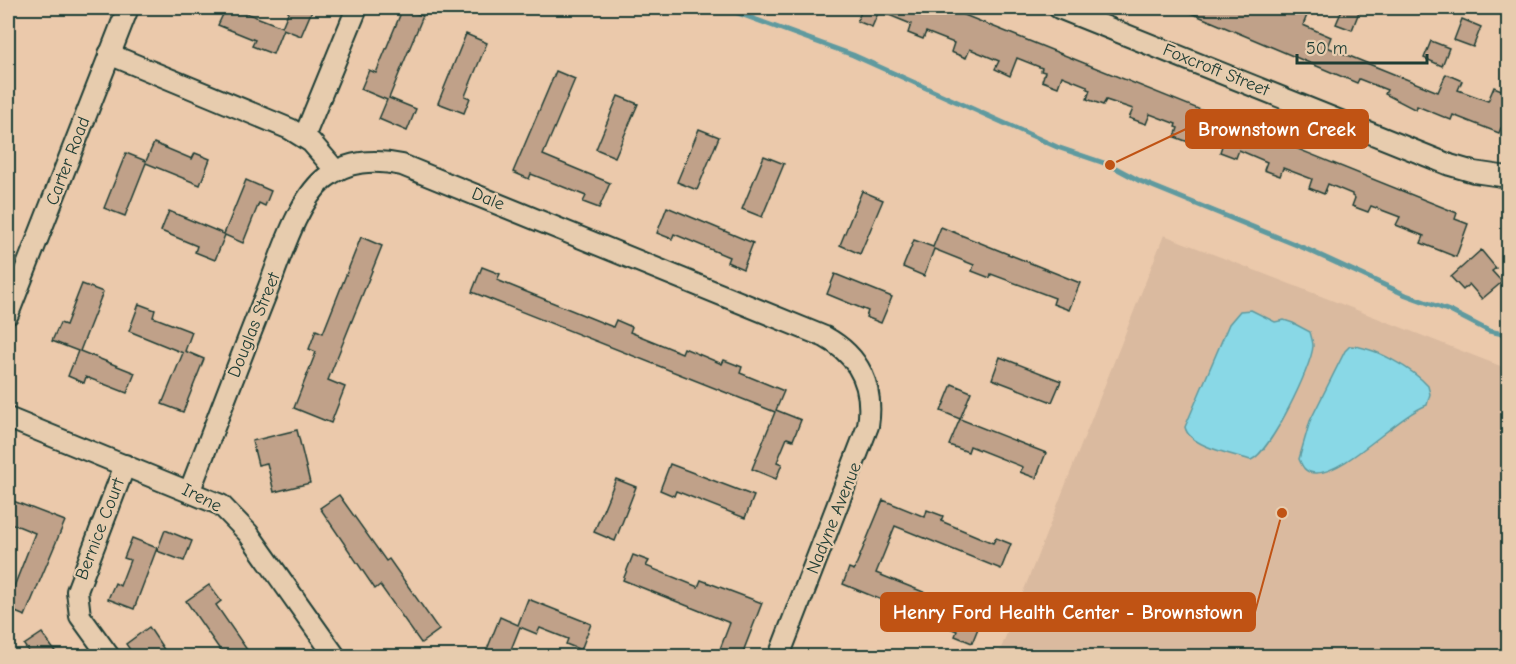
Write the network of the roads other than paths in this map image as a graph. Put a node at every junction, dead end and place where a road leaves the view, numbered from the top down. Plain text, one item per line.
1 (128, 8) edge
2 (357, 8) edge
3 (1059, 8) edge
4 (109, 54) junction
5 (304, 137) junction
6 (336, 171) junction
7 (1509, 177) edge
8 (8, 314) edge
9 (864, 376) joint
10 (8, 418) edge
11 (124, 465) junction
12 (190, 490) junction
13 (109, 657) edge
14 (335, 657) edge
15 (779, 657) edge

1 - 4 street, Carter Road
2 - 5 street
3 - 7 street, Foxcroft Street
4 - 5 street
4 - 8 street, Carter Road
5 - 6 street
6 - 9 street, Dale
6 - 12 street, Douglas Street
9 - 15 street, Nadyne Avenue
10 - 11 street, Irene
11 - 12 street, Irene
11 - 13 street, Bernice Court
12 - 14 street, Irene

